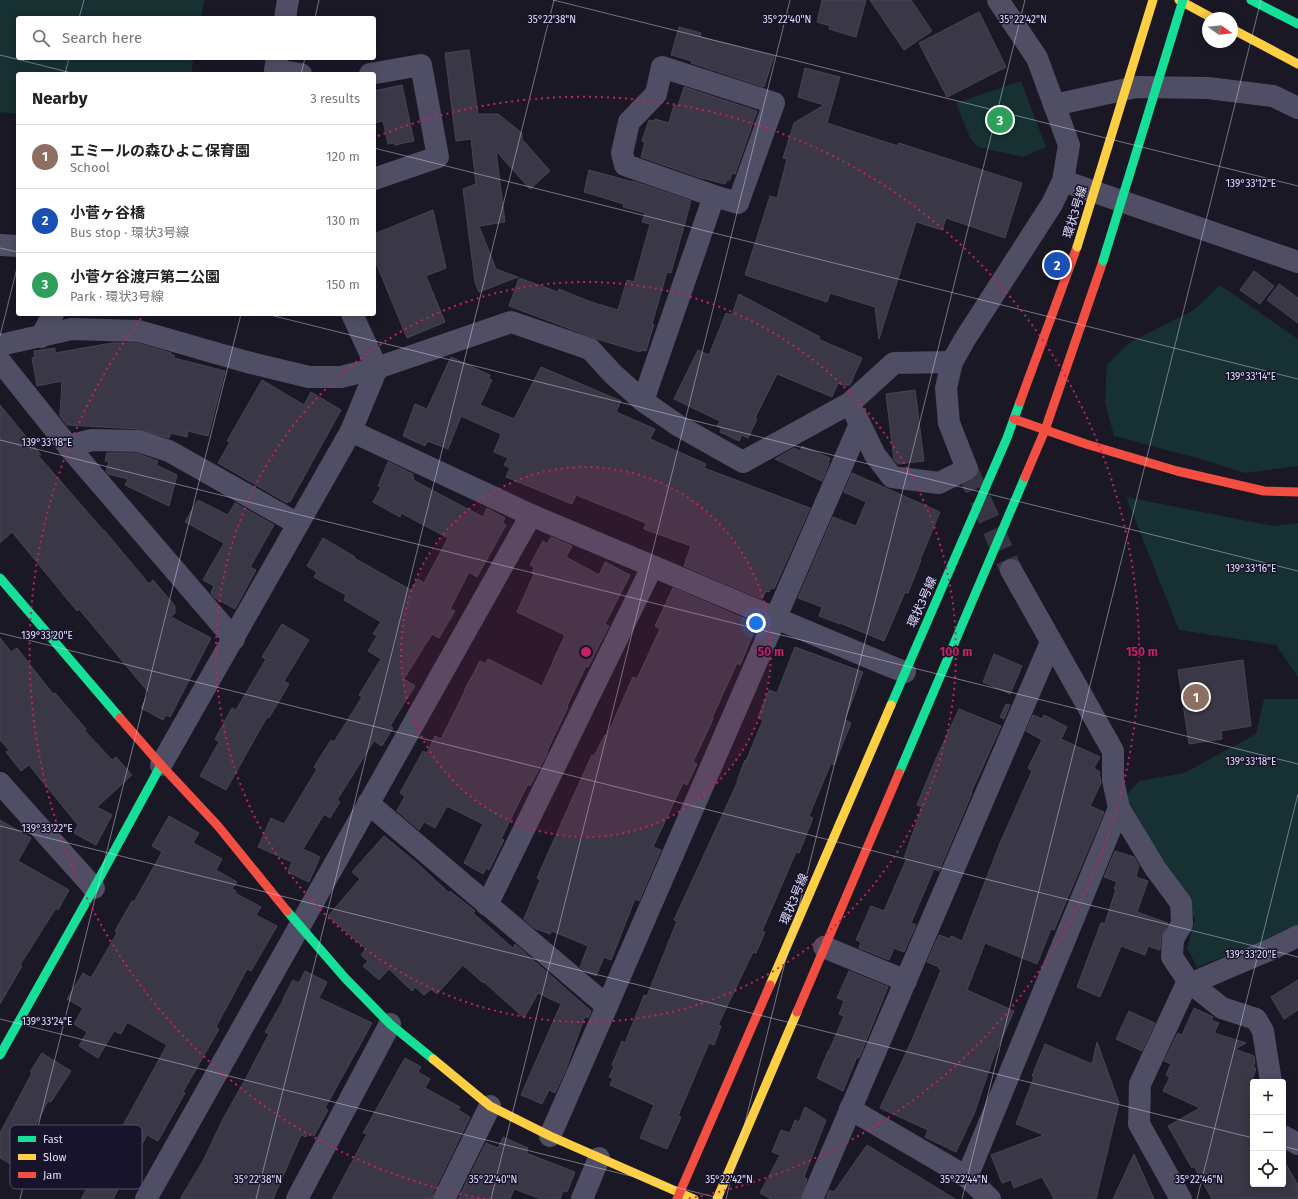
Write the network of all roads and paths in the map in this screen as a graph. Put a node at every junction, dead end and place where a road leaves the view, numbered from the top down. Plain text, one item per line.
1 (288, 0) edge
2 (998, 0) edge
3 (1153, 0) edge
4 (1179, 0) edge
5 (1183, 0) edge
6 (1251, 0) edge
7 (1202, 13) edge
8 (285, 16) edge
9 (1298, 24) edge
10 (1238, 32) edge
11 (277, 60) edge
12 (1298, 64) edge
13 (288, 72) edge
14 (376, 73) edge
15 (1054, 105) junction
16 (1298, 108) edge
17 (376, 178) edge
18 (1063, 181) junction
19 (714, 196) junction
20 (0, 245) edge
21 (16, 246) edge
22 (1298, 262) edge
23 (52, 316) edge
24 (353, 316) edge
25 (41, 337) junction
26 (0, 345) edge
27 (0, 361) edge
28 (952, 362) junction
29 (378, 368) junction
30 (643, 401) junction
31 (850, 403) junction
32 (1014, 419) junction
33 (860, 424) junction
34 (1044, 430) junction
35 (351, 431) junction
36 (68, 446) junction
37 (1298, 492) edge
38 (531, 515) junction
39 (298, 524) junction
40 (652, 567) junction
41 (1011, 570) tunnel mouth
42 (0, 578) edge
43 (775, 618) junction
44 (234, 639) junction
45 (1052, 642) junction
46 (905, 672) junction
47 (161, 765) junction
48 (0, 783) edge
49 (368, 804) junction
50 (1119, 808) junction
51 (94, 888) junction
52 (487, 905) junction
53 (300, 926) junction
54 (1298, 936) edge
55 (824, 947) junction
56 (906, 981) junction
57 (1190, 982) junction
58 (607, 1006) junction
59 (390, 1024) junction
60 (0, 1055) edge
61 (1271, 1079) edge
62 (490, 1106) junction
63 (850, 1109) junction
64 (550, 1136) junction
65 (1286, 1138) edge
66 (1298, 1144) edge
67 (599, 1158) junction
68 (967, 1177) junction
69 (678, 1196) edge
70 (146, 1199) edge
71 (297, 1199) edge
72 (444, 1199) edge
73 (582, 1199) edge
74 (694, 1199) edge
75 (716, 1199) edge
76 (812, 1199) edge
77 (990, 1199) edge
78 (1181, 1199) edge

1 - 8 street
2 - 15 street
3 - 32 street, 環状3号線, bridge
4 - 7 street
5 - 34 street, bridge
6 - 9 street
10 - 12 street
11 - 13 street
14 - 17 street
15 - 16 street
15 - 18 street
18 - 22 street
18 - 28 street
19 - 19 street
19 - 30 street
20 - 21 street
23 - 25 street
24 - 29 street
25 - 26 street
25 - 29 street
27 - 36 street
28 - 31 street
28 - 33 street
29 - 30 street
29 - 35 street
30 - 31 street
31 - 33 street
32 - 34 street
32 - 46 street, 環状3号線
33 - 43 street
34 - 37 street
34 - 55 street
35 - 38 street
35 - 39 street
36 - 39 street
36 - 44 street
38 - 40 street
38 - 49 street
39 - 44 street
40 - 43 street
40 - 52 street
41 - 45 street
42 - 47 street
43 - 46 street
43 - 58 street
44 - 47 street
45 - 50 street
45 - 56 street
46 - 69 street, 環状3号線
47 - 51 street
47 - 53 street
48 - 51 street
49 - 52 street
49 - 53 street
50 - 57 street
50 - 68 street
51 - 60 street
52 - 58 street
53 - 59 street
53 - 70 street
54 - 57 street
55 - 56 street
55 - 75 street
56 - 63 street
57 - 61 street
57 - 78 street
58 - 64 street
59 - 62 street
59 - 71 street
62 - 64 street
62 - 72 street
63 - 68 street
63 - 76 street
64 - 67 street
65 - 66 street
67 - 69 street
67 - 73 street
68 - 77 street
69 - 74 street

